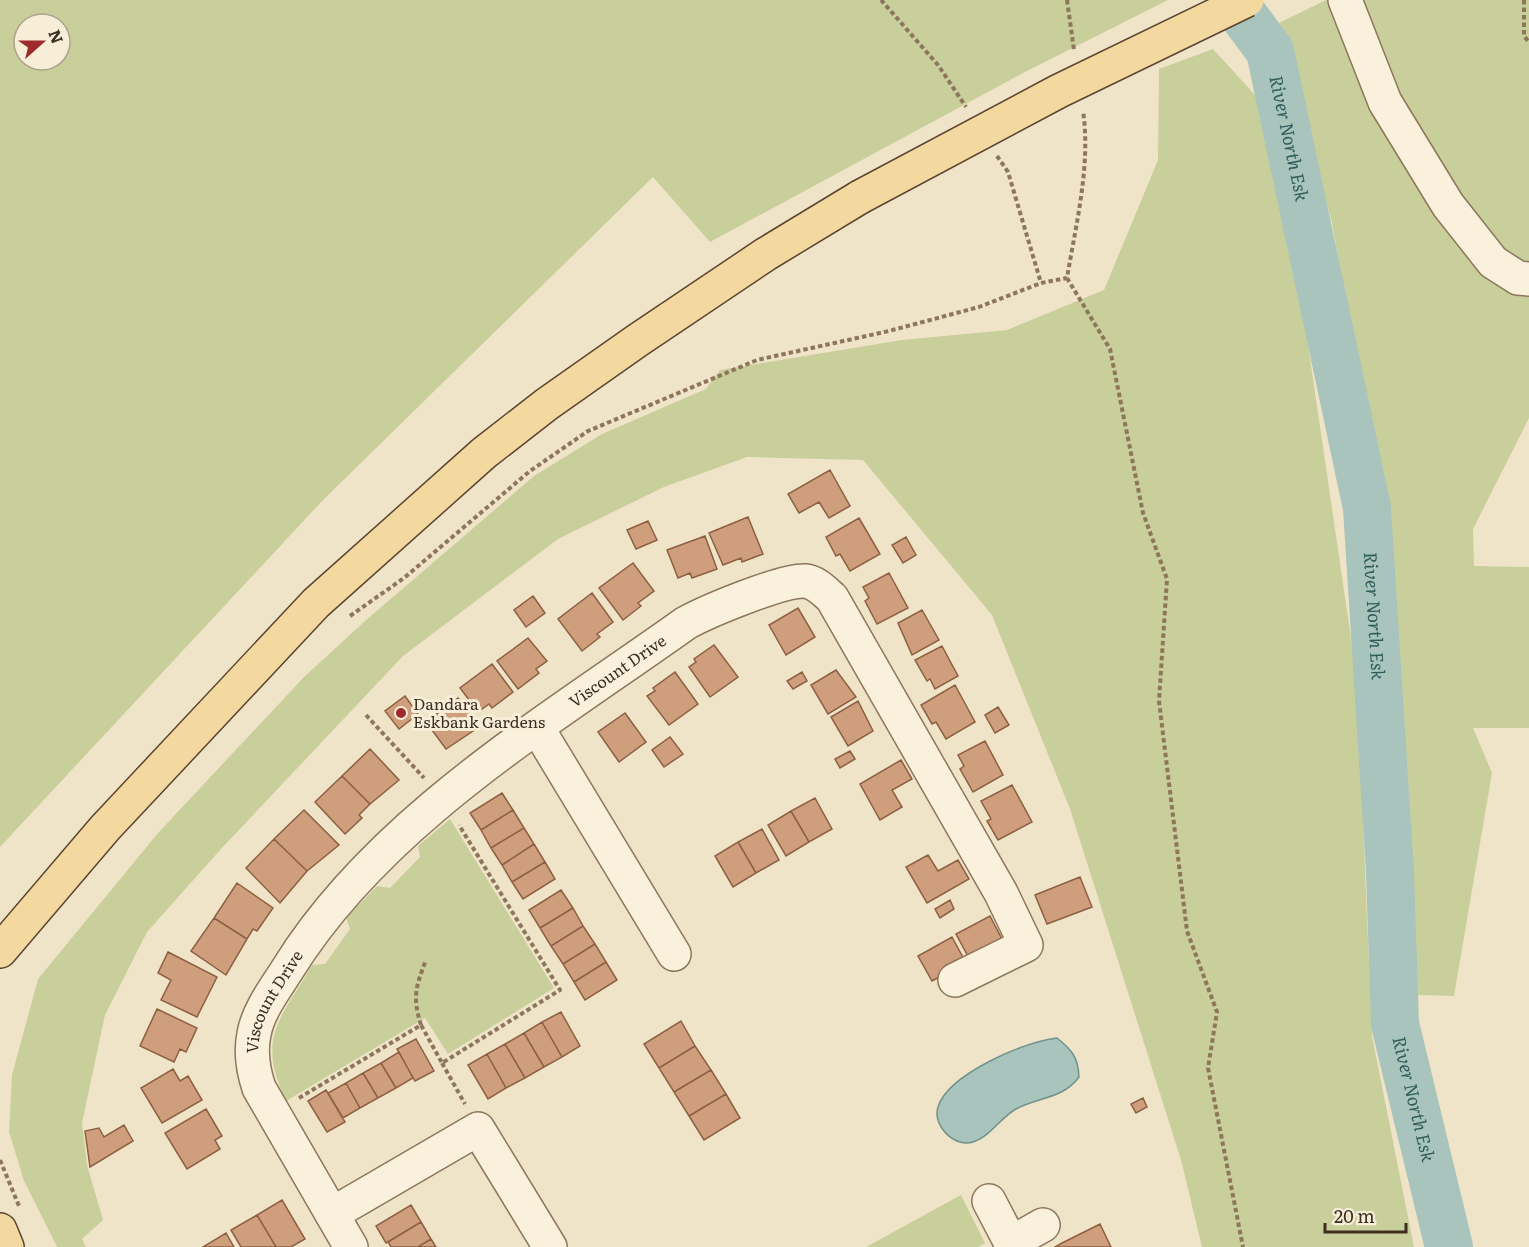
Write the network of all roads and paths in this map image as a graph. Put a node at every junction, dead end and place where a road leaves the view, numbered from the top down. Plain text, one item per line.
1 (1067, 0) edge
2 (1247, 0) edge
3 (1345, 0) edge
4 (1524, 0) edge
5 (1529, 42) edge
6 (1076, 59) dead end
7 (1082, 104) dead end
8 (1067, 278) junction
9 (1529, 279) edge
10 (316, 603) junction
11 (366, 715) dead end
12 (538, 729) junction
13 (442, 797) junction
14 (0, 951) edge
15 (674, 954) dead end
16 (426, 960) dead end
17 (956, 980) dead end
18 (421, 1025) junction
19 (442, 1063) junction
20 (273, 1114) junction
21 (478, 1129) junction
22 (989, 1202) dead end
23 (332, 1214) junction
24 (1043, 1225) dead end
25 (0, 1230) edge
26 (1012, 1245) edge
27 (7, 1247) edge
28 (351, 1247) edge
29 (550, 1247) edge
30 (1243, 1247) edge

1 - 6 path
2 - 10 main road, bridge
3 - 9 street
4 - 5 path
7 - 8 path
8 - 10 path
8 - 30 path
10 - 14 main road
11 - 13 path
12 - 13 street, Viscount Drive
12 - 15 street
12 - 17 street, Viscount Drive
13 - 19 path
13 - 20 street, Viscount Drive
16 - 18 path
18 - 19 path
18 - 20 path
19 - 21 path
20 - 23 street, Viscount Drive
21 - 23 street
21 - 29 street
22 - 26 street
23 - 28 street, Viscount Drive
24 - 26 street
25 - 27 main road

